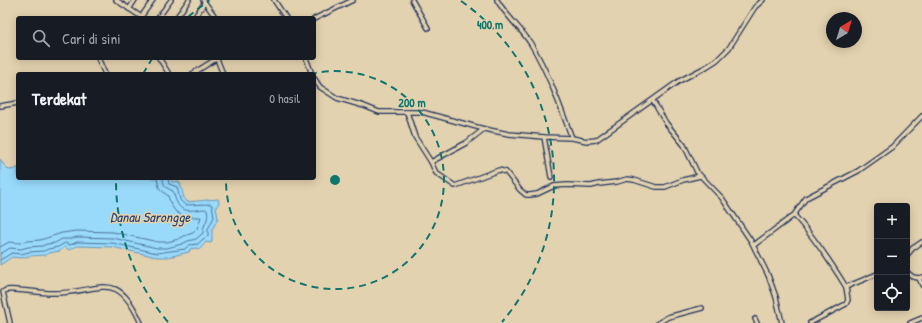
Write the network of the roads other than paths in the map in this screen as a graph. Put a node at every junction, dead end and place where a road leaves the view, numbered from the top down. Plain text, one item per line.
1 (117, 0) edge
2 (135, 0) edge
3 (153, 0) edge
4 (171, 0) edge
5 (189, 0) edge
6 (274, 0) edge
7 (353, 0) edge
8 (412, 0) edge
9 (497, 0) edge
10 (764, 0) edge
11 (204, 1) edge
12 (129, 9) junction
13 (139, 16) edge
14 (143, 16) edge
15 (159, 16) edge
16 (177, 16) edge
17 (195, 16) edge
18 (212, 16) edge
19 (285, 16) edge
20 (316, 18) edge
21 (428, 28) dead end
22 (99, 60) edge
23 (160, 60) edge
24 (215, 60) edge
25 (217, 60) edge
26 (307, 60) edge
27 (104, 72) edge
28 (168, 72) edge
29 (195, 72) edge
30 (222, 72) edge
31 (311, 72) edge
32 (316, 81) edge
33 (653, 101) junction
34 (16, 103) edge
35 (0, 106) edge
36 (407, 112) junction
37 (922, 116) edge
38 (484, 129) junction
39 (544, 137) junction
40 (572, 138) junction
41 (431, 162) junction
42 (700, 176) junction
43 (551, 177) dead end
44 (794, 215) junction
45 (922, 242) edge
46 (754, 245) junction
47 (910, 252) edge
48 (910, 274) edge
49 (875, 275) edge
50 (921, 277) edge
51 (922, 286) edge
52 (846, 287) junction
53 (702, 308) dead end
54 (922, 318) edge
55 (755, 319) dead end
56 (10, 323) edge
57 (141, 323) edge
58 (658, 323) edge
59 (757, 323) edge
60 (782, 323) edge
61 (810, 323) edge
62 (910, 323) edge

1 - 12 street
2 - 12 street
3 - 14 street
4 - 15 street
5 - 16 street
6 - 19 street
7 - 20 street
8 - 21 street
9 - 40 street
10 - 33 street
11 - 17 street
11 - 18 street
12 - 13 street
22 - 27 street
23 - 28 street
24 - 29 street
25 - 30 street
26 - 31 street
32 - 36 street
33 - 40 street
33 - 42 street
34 - 35 street
36 - 38 street
36 - 41 street
37 - 44 street
38 - 39 street
38 - 41 street
39 - 40 street
39 - 43 street
41 - 42 street
42 - 46 street
44 - 46 street
44 - 52 street
45 - 47 street
46 - 60 street
48 - 50 street
49 - 52 street
50 - 51 street
52 - 61 street
53 - 58 street
54 - 62 street
55 - 59 street
56 - 57 street

